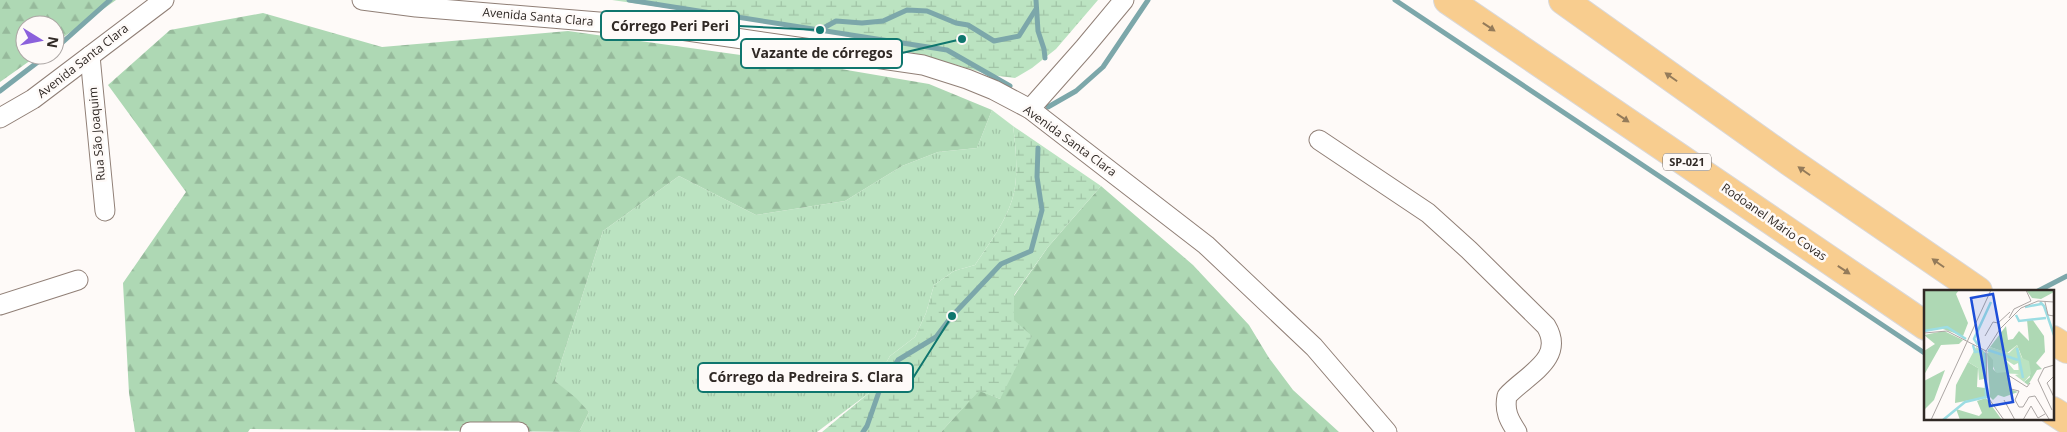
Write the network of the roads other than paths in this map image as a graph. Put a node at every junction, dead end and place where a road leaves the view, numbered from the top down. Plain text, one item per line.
1 (164, 0) edge
2 (362, 0) edge
3 (1124, 0) edge
4 (1448, 0) edge
5 (1563, 0) edge
6 (90, 56) junction
7 (1030, 109) junction
8 (0, 118) edge
9 (1319, 140) dead end
10 (104, 211) dead end
11 (78, 280) dead end
12 (1977, 290) edge
13 (0, 305) edge
14 (1924, 325) edge
15 (2054, 341) edge
16 (2067, 349) edge
17 (2054, 412) edge
18 (2067, 420) edge
19 (470, 432) edge
20 (520, 432) edge
21 (1387, 432) edge
22 (1518, 432) edge

1 - 6 street, Avenida Santa Clara
2 - 7 street, Avenida Santa Clara
3 - 7 street
4 -> 14 highway, Rodoanel Mário Covas / SP-021
12 -> 5 highway
6 - 8 street, Avenida Santa Clara
6 - 10 street, Rua São Joaquim
7 - 21 street, Avenida Santa Clara
9 - 22 street
11 - 13 street
15 - 16 highway
17 - 18 highway
19 - 20 street

